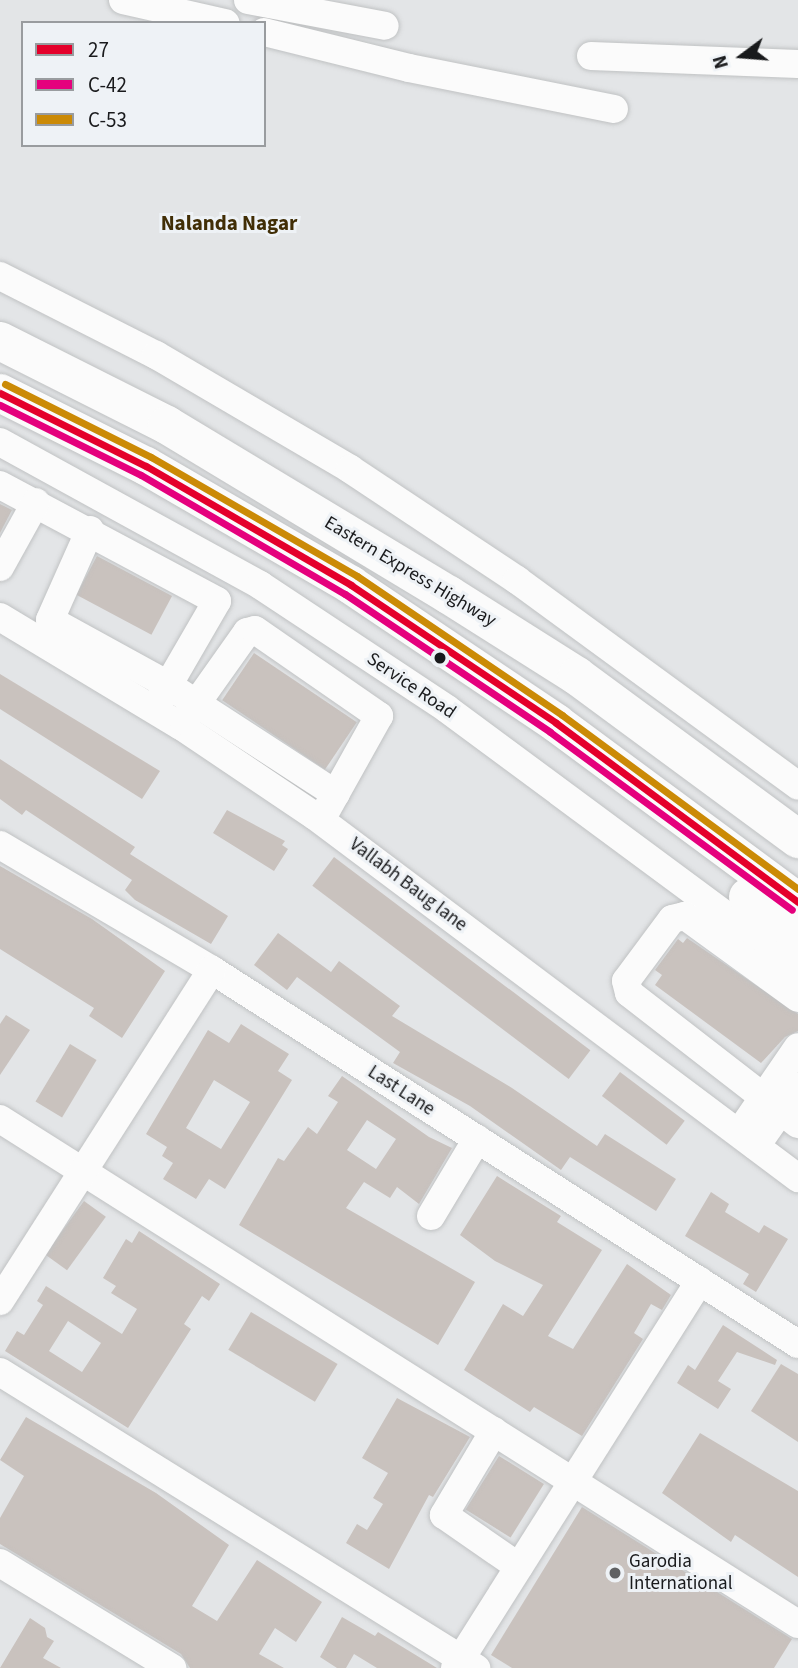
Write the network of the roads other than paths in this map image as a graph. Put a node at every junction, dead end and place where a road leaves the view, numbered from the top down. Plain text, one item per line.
1 (123, 0) edge
2 (248, 0) edge
3 (216, 21) edge
4 (385, 26) dead end
5 (266, 32) edge
6 (591, 55) dead end
7 (798, 64) edge
8 (614, 109) dead end
9 (0, 276) edge
10 (0, 341) edge
11 (0, 393) edge
12 (50, 418) junction
13 (0, 423) edge
14 (0, 442) edge
15 (0, 485) edge
16 (36, 502) junction
17 (90, 530) junction
18 (0, 567) edge
19 (351, 585) junction
20 (0, 617) edge
21 (167, 685) junction
22 (153, 709) junction
23 (188, 715) junction
24 (798, 786) edge
25 (336, 794) junction
26 (322, 820) junction
27 (798, 839) edge
28 (0, 845) edge
29 (798, 902) edge
30 (798, 934) edge
31 (798, 969) edge
32 (212, 971) junction
33 (798, 998) edge
34 (640, 1002) junction
35 (612, 1038) junction
36 (798, 1047) edge
37 (798, 1086) edge
38 (780, 1110) edge
39 (0, 1119) edge
40 (477, 1139) junction
41 (747, 1139) junction
42 (83, 1171) junction
43 (798, 1178) edge
44 (431, 1216) dead end
45 (700, 1281) junction
46 (0, 1301) edge
47 (798, 1344) edge
48 (0, 1372) edge
49 (494, 1431) junction
50 (573, 1482) junction
51 (0, 1563) edge
52 (519, 1567) junction
53 (798, 1624) edge
54 (464, 1665) edge
55 (172, 1668) edge

1 - 3 street
2 - 4 street
5 - 8 street
6 - 7 street
9 - 24 street
10 - 27 highway, Eastern Express Highway
11 - 12 highway
12 - 13 highway
12 - 19 highway
14 - 31 street, Service Road
15 - 16 street
16 - 17 street
16 - 18 street
17 - 21 street
17 - 21 street
19 - 29 highway
19 - 30 highway
20 - 22 street, Vallabh Baug lane
21 - 22 street
21 - 23 street
22 - 23 street, Vallabh Baug lane
23 - 25 street
23 - 25 street
23 - 26 street, Vallabh Baug lane
25 - 26 street
26 - 35 street, Vallabh Baug lane
28 - 32 street, Last Lane
32 - 40 street, Last Lane
32 - 42 street
33 - 34 street
34 - 35 street
34 - 38 street
35 - 41 street, Vallabh Baug lane
36 - 38 street
37 - 38 street
38 - 41 street
39 - 42 street
40 - 44 street
40 - 45 street, Last Lane
41 - 43 street, Vallabh Baug lane
42 - 46 street
42 - 49 street
45 - 47 street, Last Lane
45 - 50 street
48 - 54 street
49 - 50 street
49 - 52 street
50 - 52 street
50 - 53 street
51 - 55 street
52 - 54 street

